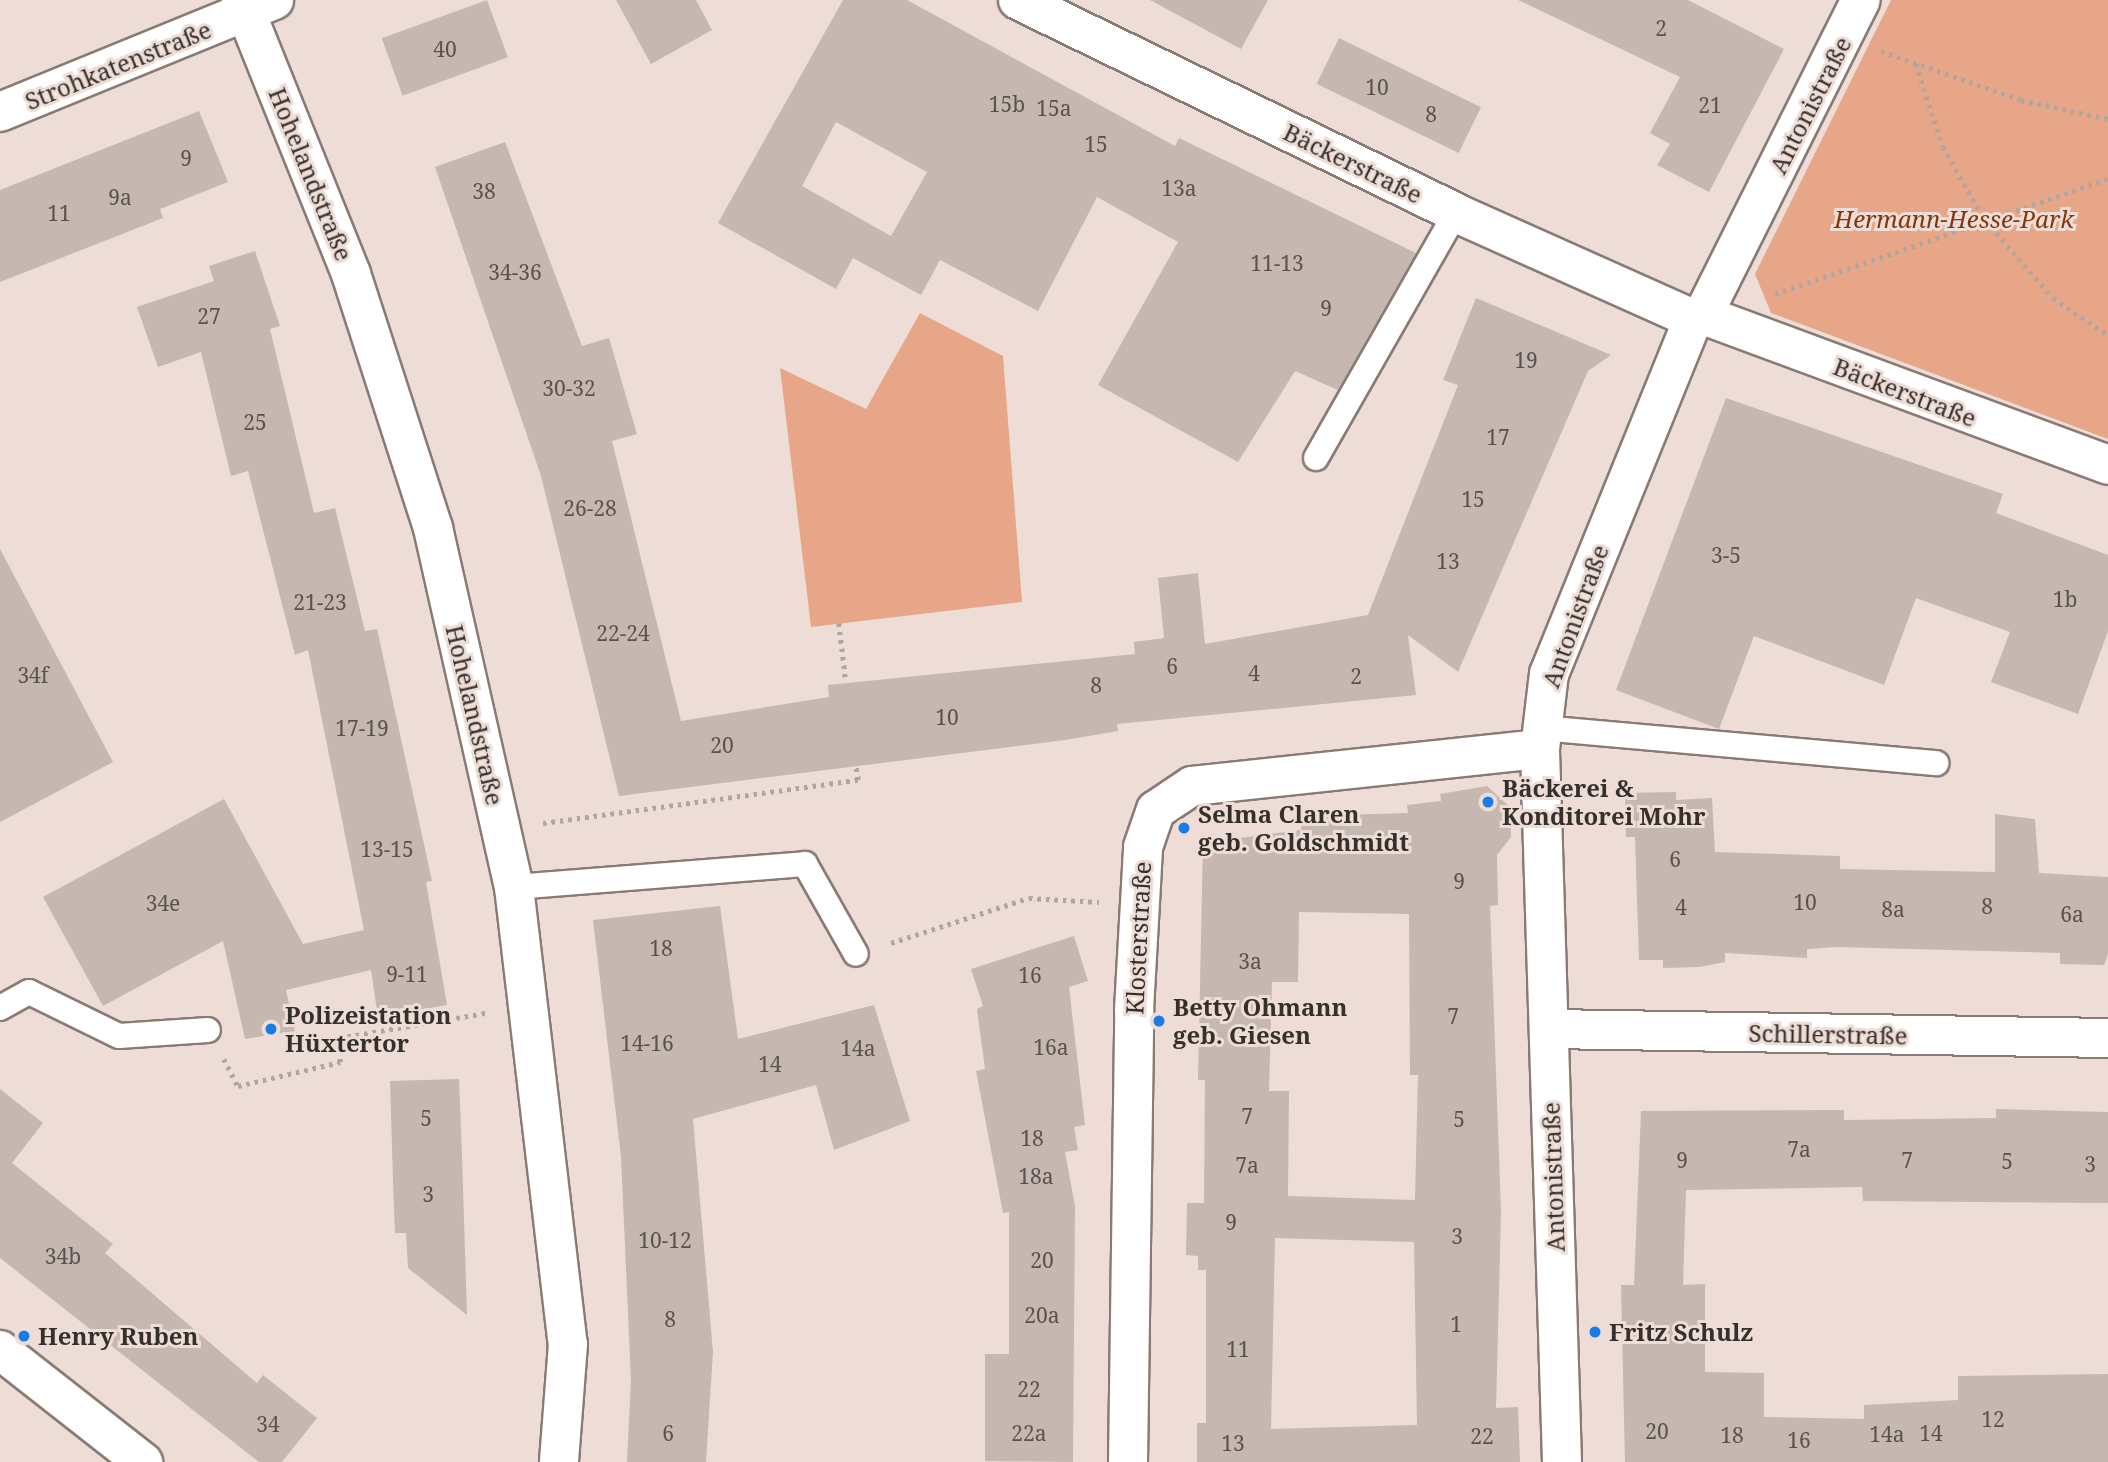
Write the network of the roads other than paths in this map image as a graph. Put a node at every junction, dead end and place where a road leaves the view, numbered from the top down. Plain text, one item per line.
1 (1018, 0) edge
2 (1859, 1) edge
3 (254, 4) edge
4 (0, 112) edge
5 (1456, 213) junction
6 (1698, 317) junction
7 (1317, 458) dead end
8 (2108, 465) edge
9 (1541, 739) junction
10 (1936, 763) dead end
11 (514, 887) junction
12 (856, 954) road end
13 (0, 1008) edge
14 (1549, 1029) junction
15 (208, 1030) road end
16 (2108, 1038) edge
17 (0, 1350) edge
18 (143, 1462) edge
19 (559, 1462) edge
20 (1128, 1462) edge
21 (1562, 1462) edge

1 - 5 street, Bäckerstraße
2 - 6 street, Antonistraße
3 - 4 street, Strohkatenstraße
3 - 11 street, Hohelandstraße
5 - 6 street, Bäckerstraße
5 - 7 lane
6 - 8 street, Bäckerstraße
6 - 9 street, Antonistraße
9 - 10 lane
9 - 14 street, Antonistraße
9 - 20 street, Klosterstraße
11 - 12 lane
11 - 19 street, Hohelandstraße
13 - 15 lane
14 - 16 street, Schillerstraße
14 - 21 street, Antonistraße
17 - 18 street

